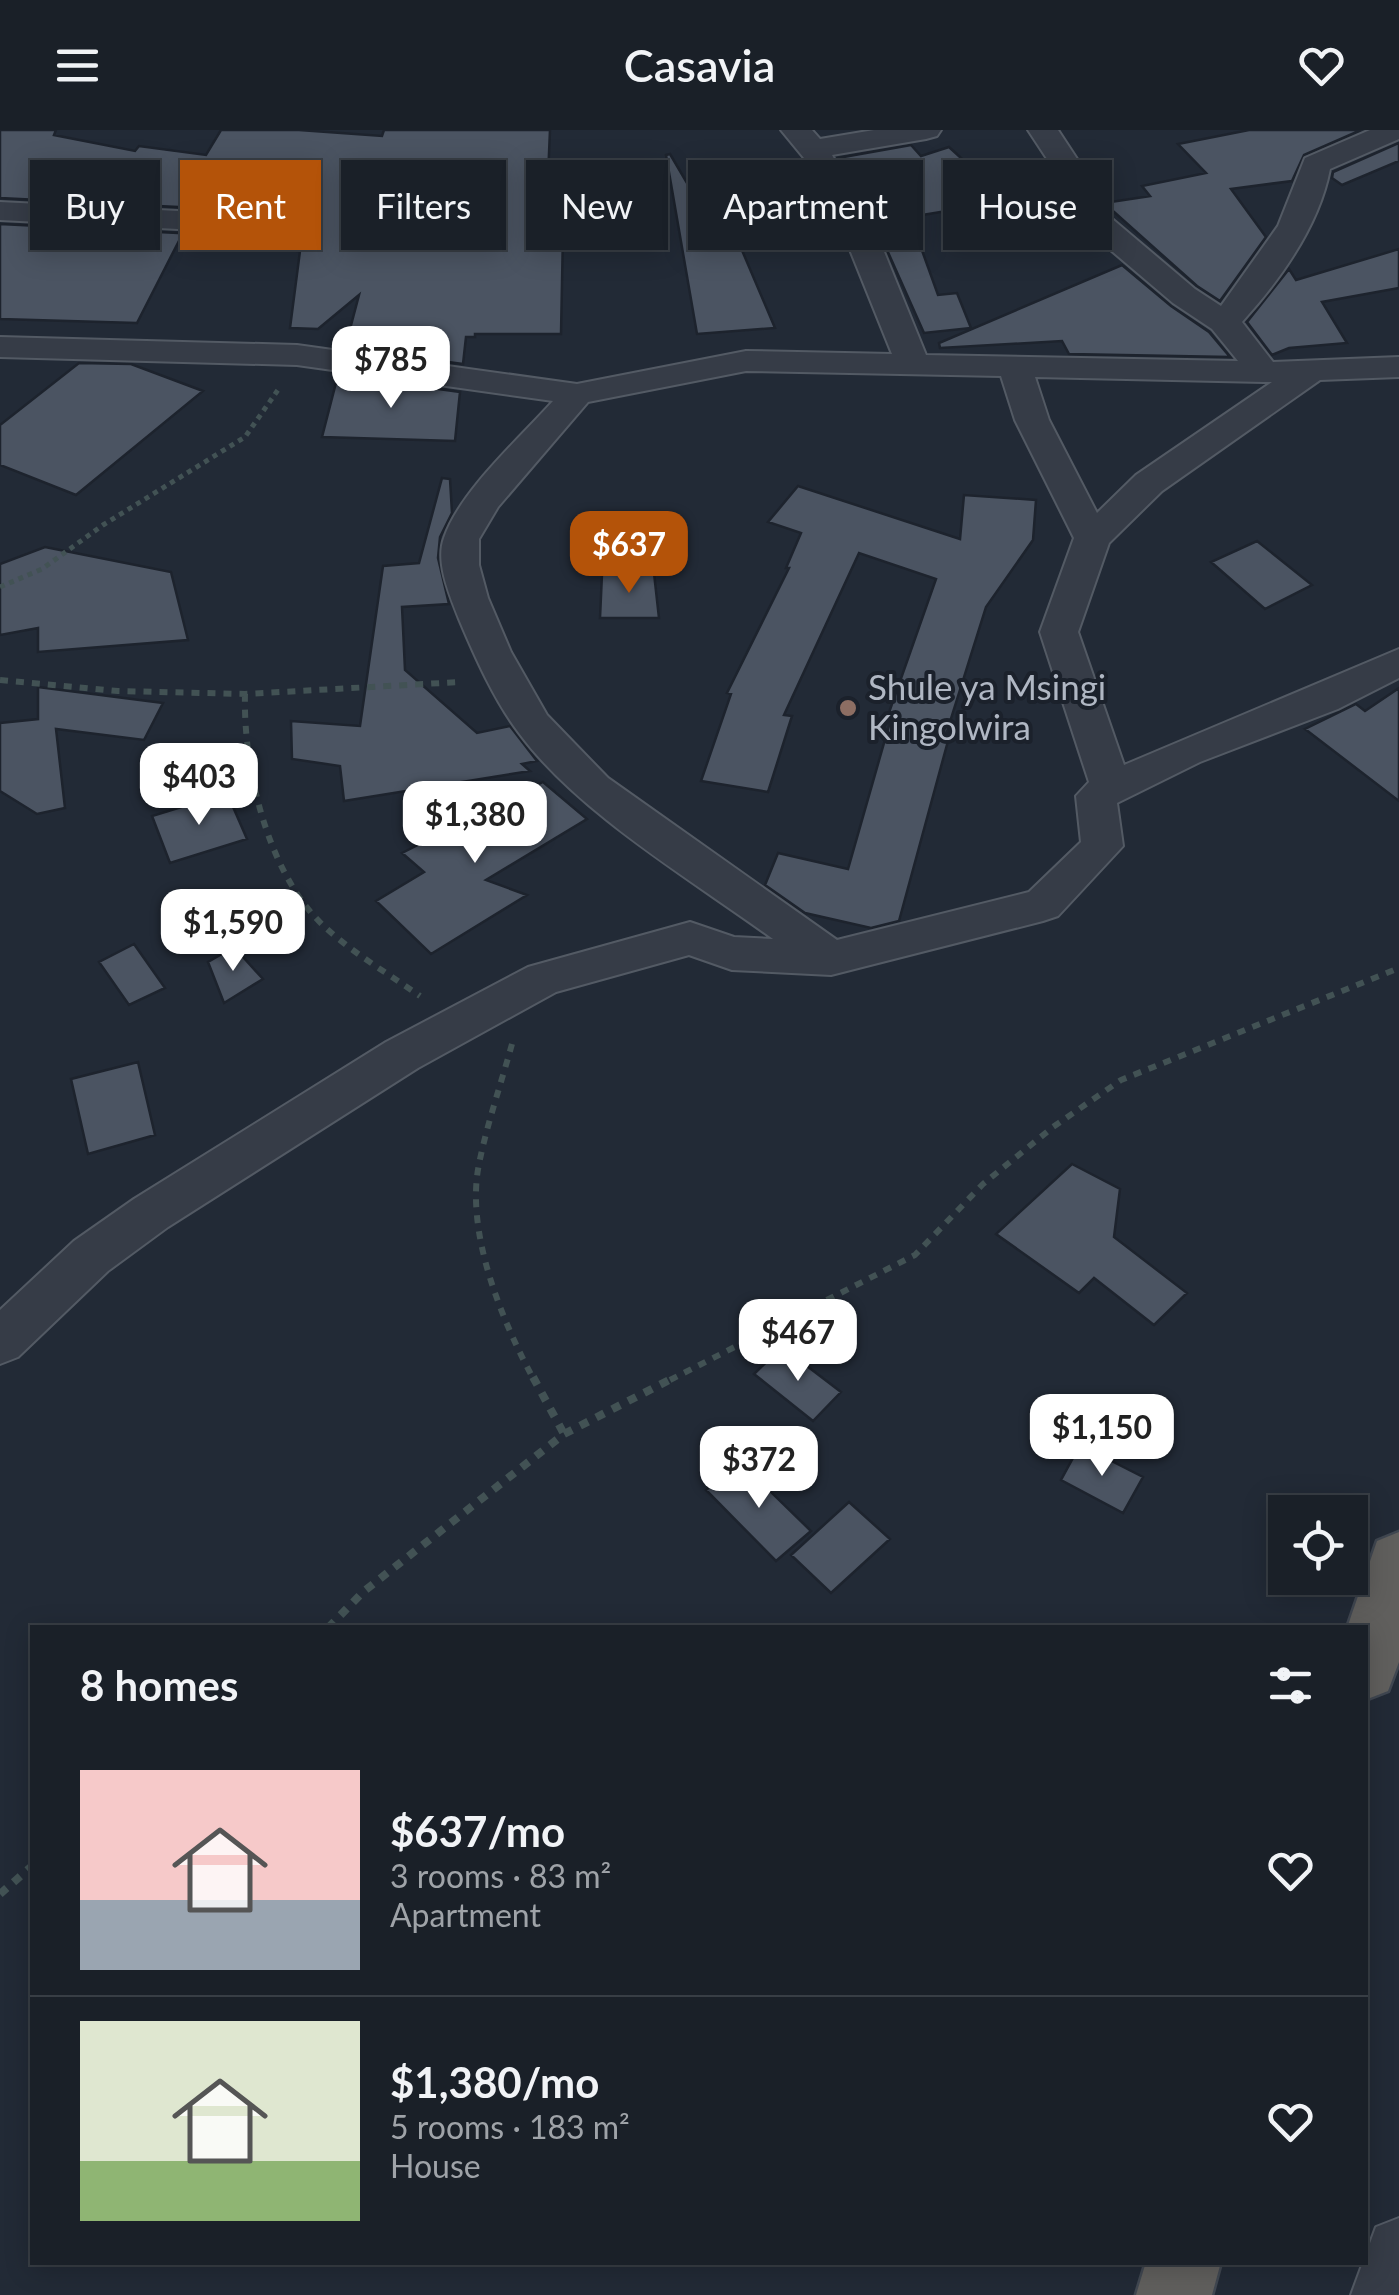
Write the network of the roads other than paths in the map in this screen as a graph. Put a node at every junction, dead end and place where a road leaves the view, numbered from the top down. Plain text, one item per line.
1 (926, 130) edge
2 (1042, 130) edge
3 (1321, 130) edge
4 (1396, 130) edge
5 (806, 140) edge
6 (1316, 164) junction
7 (0, 211) edge
8 (180, 220) edge
9 (1224, 322) junction
10 (0, 348) edge
11 (1399, 366) edge
12 (914, 367) junction
13 (1015, 369) junction
14 (1312, 370) junction
15 (1264, 372) junction
16 (578, 394) junction
17 (1092, 538) junction
18 (1399, 662) edge
19 (1112, 789) junction
20 (831, 958) junction
21 (0, 1342) edge
22 (1399, 1561) edge
23 (1368, 1659) edge
24 (1399, 2250) edge
25 (1183, 2265) edge
26 (1174, 2295) edge
27 (1384, 2295) edge

1 - 5 street
2 - 9 street
3 - 6 street
4 - 6 street
5 - 12 street
6 - 9 street
7 - 8 street
9 - 15 street
10 - 16 street
11 - 14 street
12 - 13 street
12 - 16 street
13 - 15 street
13 - 17 street
14 - 15 street
14 - 17 street
16 - 20 street
17 - 19 street
18 - 19 street
19 - 20 street
20 - 21 street
22 - 23 highway
24 - 27 street
25 - 26 highway

